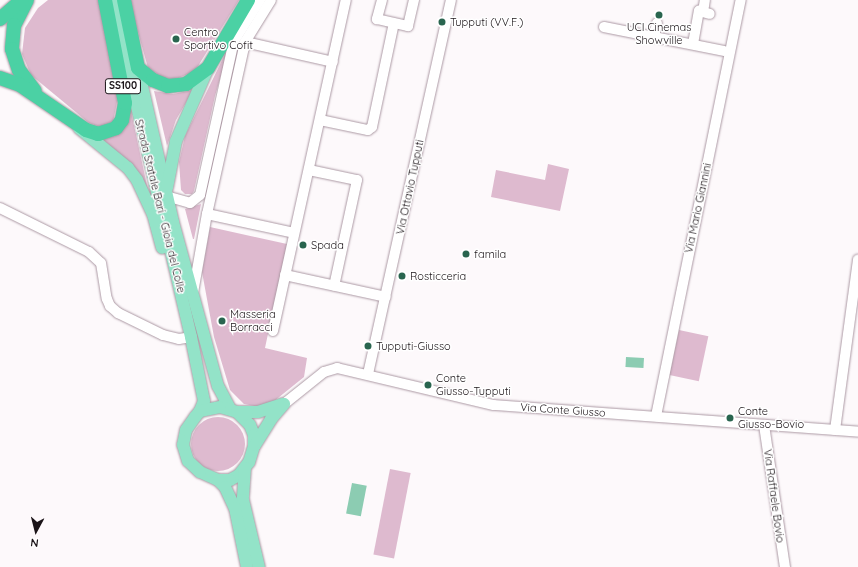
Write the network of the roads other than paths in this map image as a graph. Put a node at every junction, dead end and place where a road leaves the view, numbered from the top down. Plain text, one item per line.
1 (22, 0) edge
2 (28, 0) edge
3 (105, 0) edge
4 (112, 0) edge
5 (124, 0) edge
6 (248, 0) edge
7 (260, 0) edge
8 (271, 0) edge
9 (346, 0) edge
10 (382, 0) edge
11 (414, 0) edge
12 (451, 0) edge
13 (705, 0) edge
14 (741, 0) edge
15 (0, 19) edge
16 (394, 23) junction
17 (657, 23) dead end
18 (604, 27) dead end
19 (654, 37) junction
20 (245, 42) junction
21 (693, 44) junction
22 (724, 51) dead end
23 (333, 62) junction
24 (138, 68) junction
25 (208, 68) junction
26 (0, 78) edge
27 (40, 98) junction
28 (320, 120) junction
29 (74, 124) junction
30 (309, 170) junction
31 (166, 196) junction
32 (0, 208) edge
33 (207, 214) junction
34 (294, 233) junction
35 (858, 260) edge
36 (286, 275) junction
37 (179, 284) junction
38 (334, 286) junction
39 (193, 295) junction
40 (386, 297) junction
41 (273, 331) dead end
42 (191, 337) junction
43 (368, 374) junction
44 (284, 404) junction
45 (234, 410) junction
46 (200, 411) junction
47 (656, 416) junction
48 (764, 424) junction
49 (835, 430) junction
50 (858, 432) edge
51 (254, 446) junction
52 (245, 468) junction
53 (218, 480) junction
54 (247, 567) edge
55 (259, 567) edge
56 (785, 567) edge

1 - 15 highway
2 - 27 highway
3 - 29 highway, SS100
4 - 37 main road, Strada Statale Bari - Gioia del Colle / SS100
5 - 24 highway, SS100
6 - 25 highway
7 - 31 street
8 - 20 street
9 - 23 street
10 - 16 street
11 - 16 street
12 - 40 street, Via Ottavio Tupputi
13 - 21 street
14 - 47 street, Via Mario Giannini
16 - 28 street
17 - 19 street
18 - 19 street
19 - 21 street
20 - 23 street
20 - 33 street
21 - 22 street
23 - 28 street
24 - 25 highway, SS100
24 - 31 main road, Strada Statale Bari - Gioia del Colle / SS100
25 - 31 main road
26 - 27 highway
27 - 29 highway
28 - 30 street
29 - 37 main road
30 - 34 street
30 - 38 street
31 - 39 main road, Strada Statale Bari - Gioia del Colle / SS100
32 - 42 street
33 - 34 street
33 - 39 street
34 - 36 street
35 - 49 street
36 - 38 street
36 - 41 street
37 - 42 main road, Strada Statale Bari - Gioia del Colle / SS100
38 - 40 street
39 - 45 main road, Strada Statale Bari - Gioia del Colle / SS100
40 - 43 street, Via Ottavio Tupputi
42 - 46 main road, Strada Statale Bari - Gioia del Colle / SS100
43 - 44 street, Via Conte Giusso
43 - 47 street, Via Conte Giusso
44 - 45 main road
44 - 51 main road
45 - 46 main road
45 - 51 main road
46 - 53 main road
47 - 48 street, Via Conte Giusso
48 - 49 street, Via Conte Giusso
48 - 56 street, Via Raffaele Bovio
49 - 50 street, Via Conte Giusso
51 - 52 main road
52 - 53 main road
52 - 55 main road
53 - 54 main road

